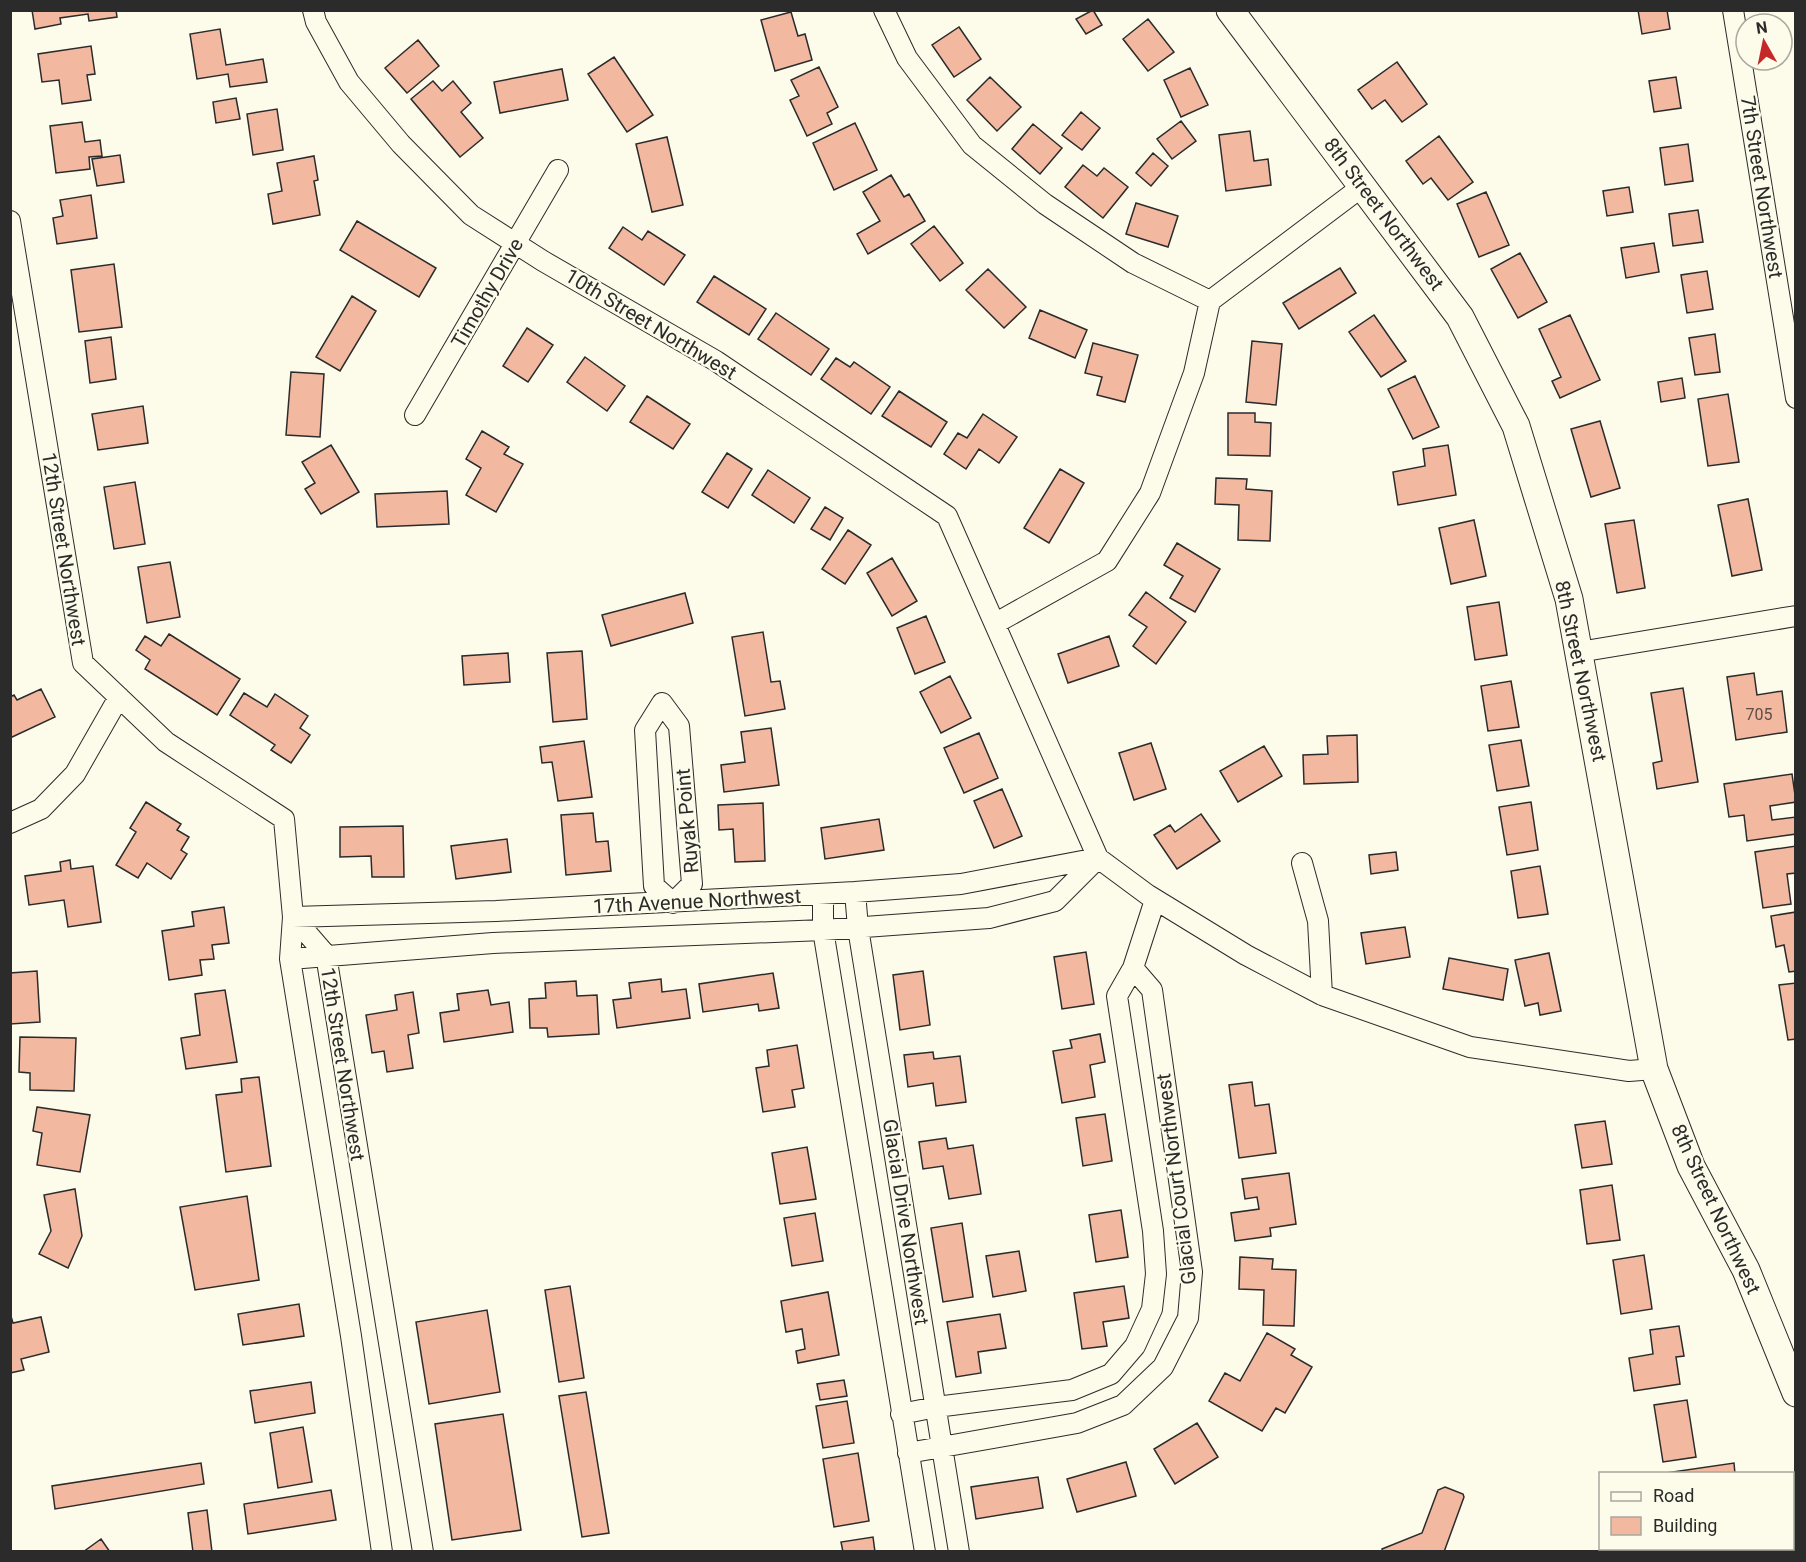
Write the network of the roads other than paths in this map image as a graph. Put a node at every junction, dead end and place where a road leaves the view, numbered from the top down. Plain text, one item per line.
1 (313, 10) edge
2 (884, 10) edge
3 (1230, 10) edge
4 (1733, 10) edge
5 (558, 170) dead end
6 (1363, 186) junction
7 (10, 221) edge
8 (515, 243) junction
9 (1210, 301) junction
10 (1796, 398) edge
11 (415, 416) dead end
12 (1796, 616) edge
13 (996, 623) junction
14 (1579, 652) junction
15 (119, 697) junction
16 (10, 823) edge
17 (1098, 858) junction
18 (1302, 863) dead end
19 (855, 892) junction
20 (823, 894) junction
21 (1155, 900) junction
22 (672, 903) junction
23 (293, 917) junction
24 (858, 928) junction
25 (823, 930) junction
26 (674, 935) junction
27 (326, 955) junction
28 (290, 959) junction
29 (1133, 968) junction
30 (1322, 994) junction
31 (1654, 1069) junction
32 (1796, 1393) edge
33 (936, 1407) junction
34 (901, 1414) junction
35 (942, 1446) junction
36 (908, 1454) junction
37 (382, 1551) edge
38 (423, 1551) edge
39 (926, 1551) edge
40 (959, 1551) edge

1 - 8 street, 10th Street Northwest
2 - 9 street
3 - 6 street, 8th Street Northwest
4 - 10 street, 7th Street Northwest
5 - 8 street, Timothy Drive
6 - 9 street
6 - 14 street, 8th Street Northwest
7 - 15 street, 12th Street Northwest
8 - 11 street, Timothy Drive
8 - 13 street, 10th Street Northwest
9 - 13 street
12 - 14 street
13 - 17 street
14 - 31 street, 8th Street Northwest
15 - 16 street
15 - 23 street, 12th Street Northwest
17 - 19 street, 17th Avenue Northwest
17 - 21 street
17 - 24 street
18 - 30 street
19 - 20 street, 17th Avenue Northwest
19 - 24 street, Glacial Drive Northwest
20 - 22 street, 17th Avenue Northwest
20 - 25 street
21 - 29 street
21 - 30 street
22 - 22 street, Ruyak Point
22 - 23 street, 17th Avenue Northwest
22 - 26 street
23 - 27 street, 12th Street Northwest
23 - 28 street
24 - 25 street
24 - 33 street, Glacial Drive Northwest
25 - 26 street
25 - 34 street
26 - 27 street
27 - 28 street
27 - 38 street, 12th Street Northwest
28 - 37 street
29 - 33 street
29 - 35 street, Glacial Court Northwest
30 - 31 street
31 - 32 street, 8th Street Northwest
33 - 34 street
33 - 35 street, Glacial Drive Northwest
34 - 36 street
35 - 36 street, Glacial Court Northwest
35 - 40 street, Glacial Drive Northwest
36 - 39 street

